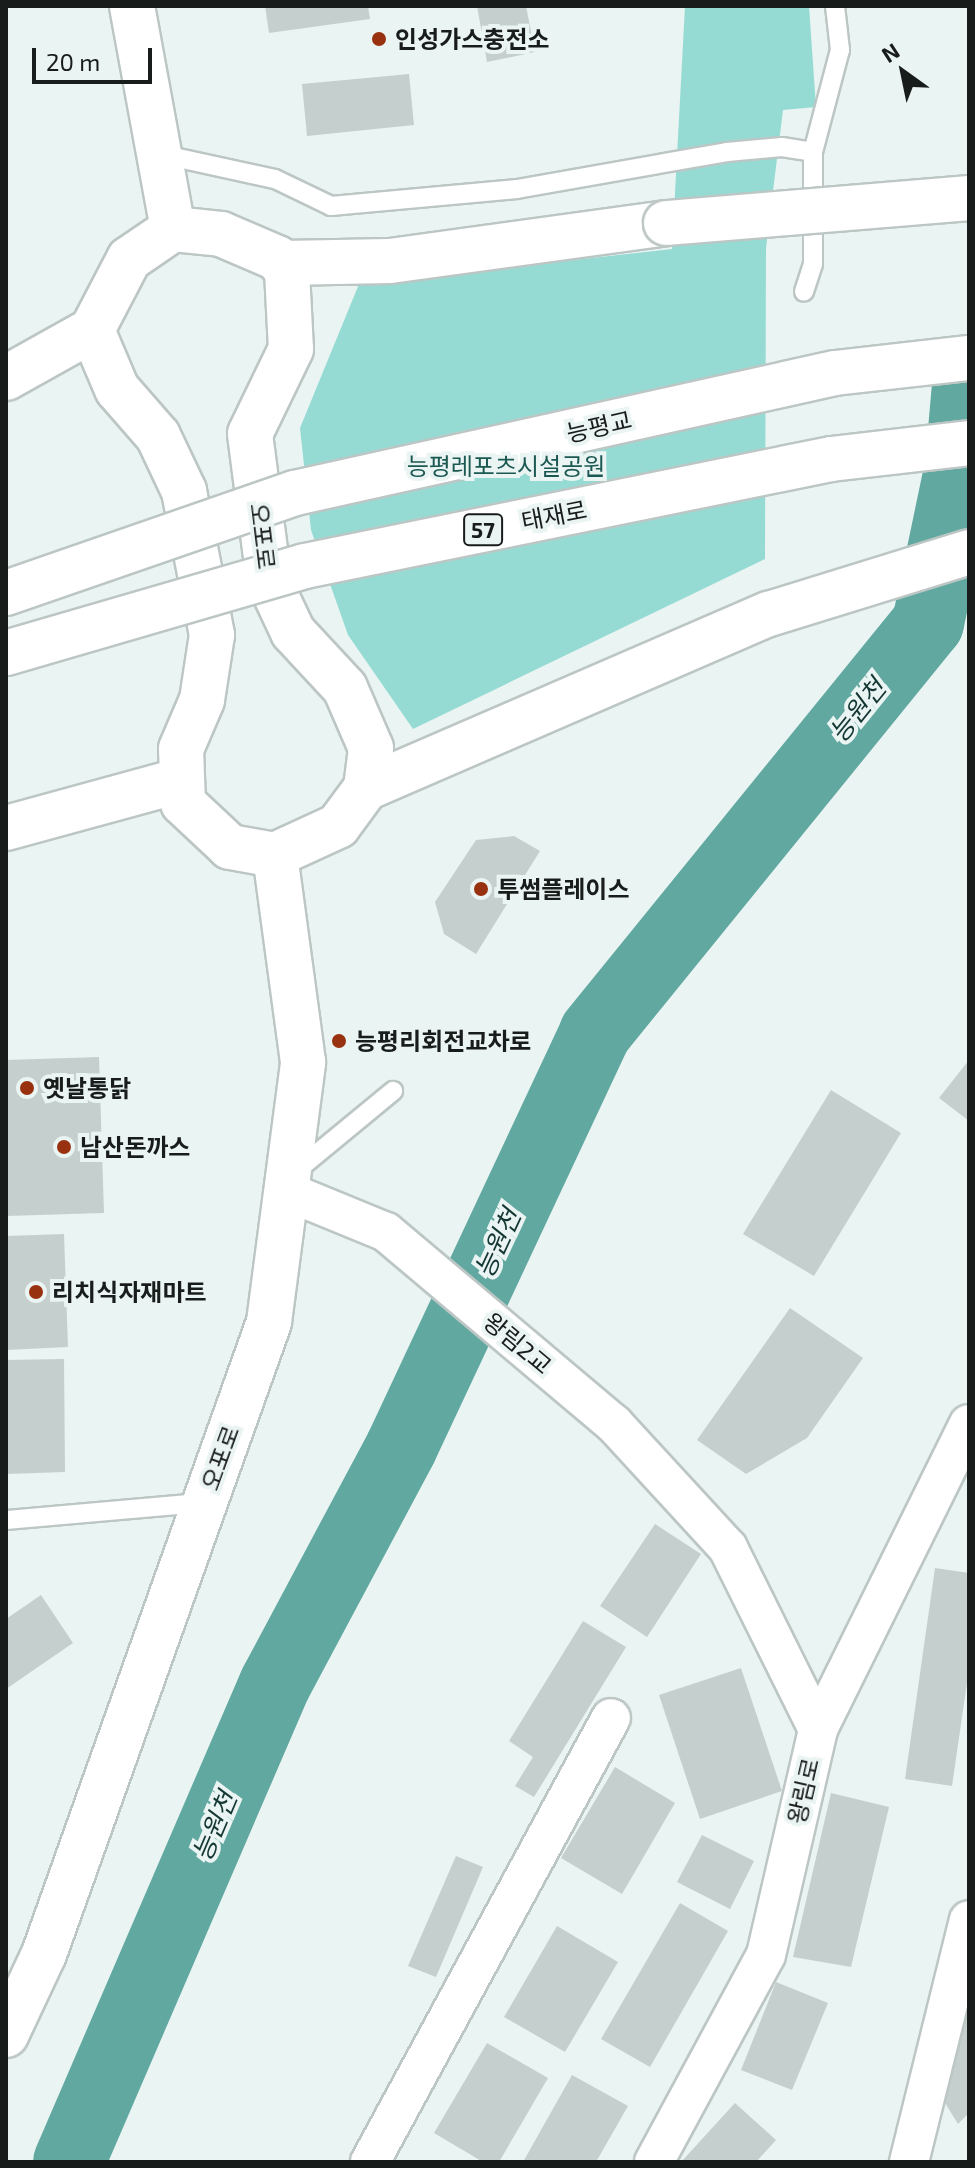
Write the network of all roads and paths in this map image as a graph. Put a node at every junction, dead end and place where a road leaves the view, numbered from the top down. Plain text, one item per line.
1 (132, 6) edge
2 (835, 6) edge
3 (813, 152) junction
4 (160, 154) junction
5 (969, 198) edge
6 (173, 229) junction
7 (282, 263) junction
8 (804, 292) dead end
9 (92, 330) junction
10 (969, 358) edge
11 (6, 378) edge
12 (969, 443) edge
13 (969, 552) edge
14 (6, 593) edge
15 (6, 653) edge
16 (182, 780) junction
17 (366, 788) junction
18 (6, 828) edge
19 (275, 855) junction
20 (393, 1091) dead end
21 (287, 1184) junction
22 (969, 1424) edge
23 (205, 1502) junction
24 (6, 1520) edge
25 (611, 1718) dead end
26 (818, 1729) junction
27 (969, 1920) edge
28 (6, 2035) edge
29 (370, 2162) edge
30 (654, 2162) edge
31 (909, 2162) edge

1 - 4 main road
2 - 3 lane
3 - 4 lane
3 - 8 lane
4 - 6 main road
5 - 7 main road, bridge
6 - 7 main road
6 - 9 main road
7 - 17 main road, 오포로
9 - 11 main road
9 - 16 main road
10 - 14 main road, 능평교, bridge
12 - 15 main road, 태재로 / 57, bridge
13 - 17 main road
16 - 18 main road
16 - 19 main road
17 - 19 main road, 오포로
19 - 21 main road, 오포로
20 - 21 lane
21 - 23 main road, 오포로
21 - 26 street, 왕림2교
22 - 26 street, 왕림로
23 - 24 lane
23 - 28 main road, 오포로
25 - 29 street
26 - 30 street, 왕림로
27 - 31 street

